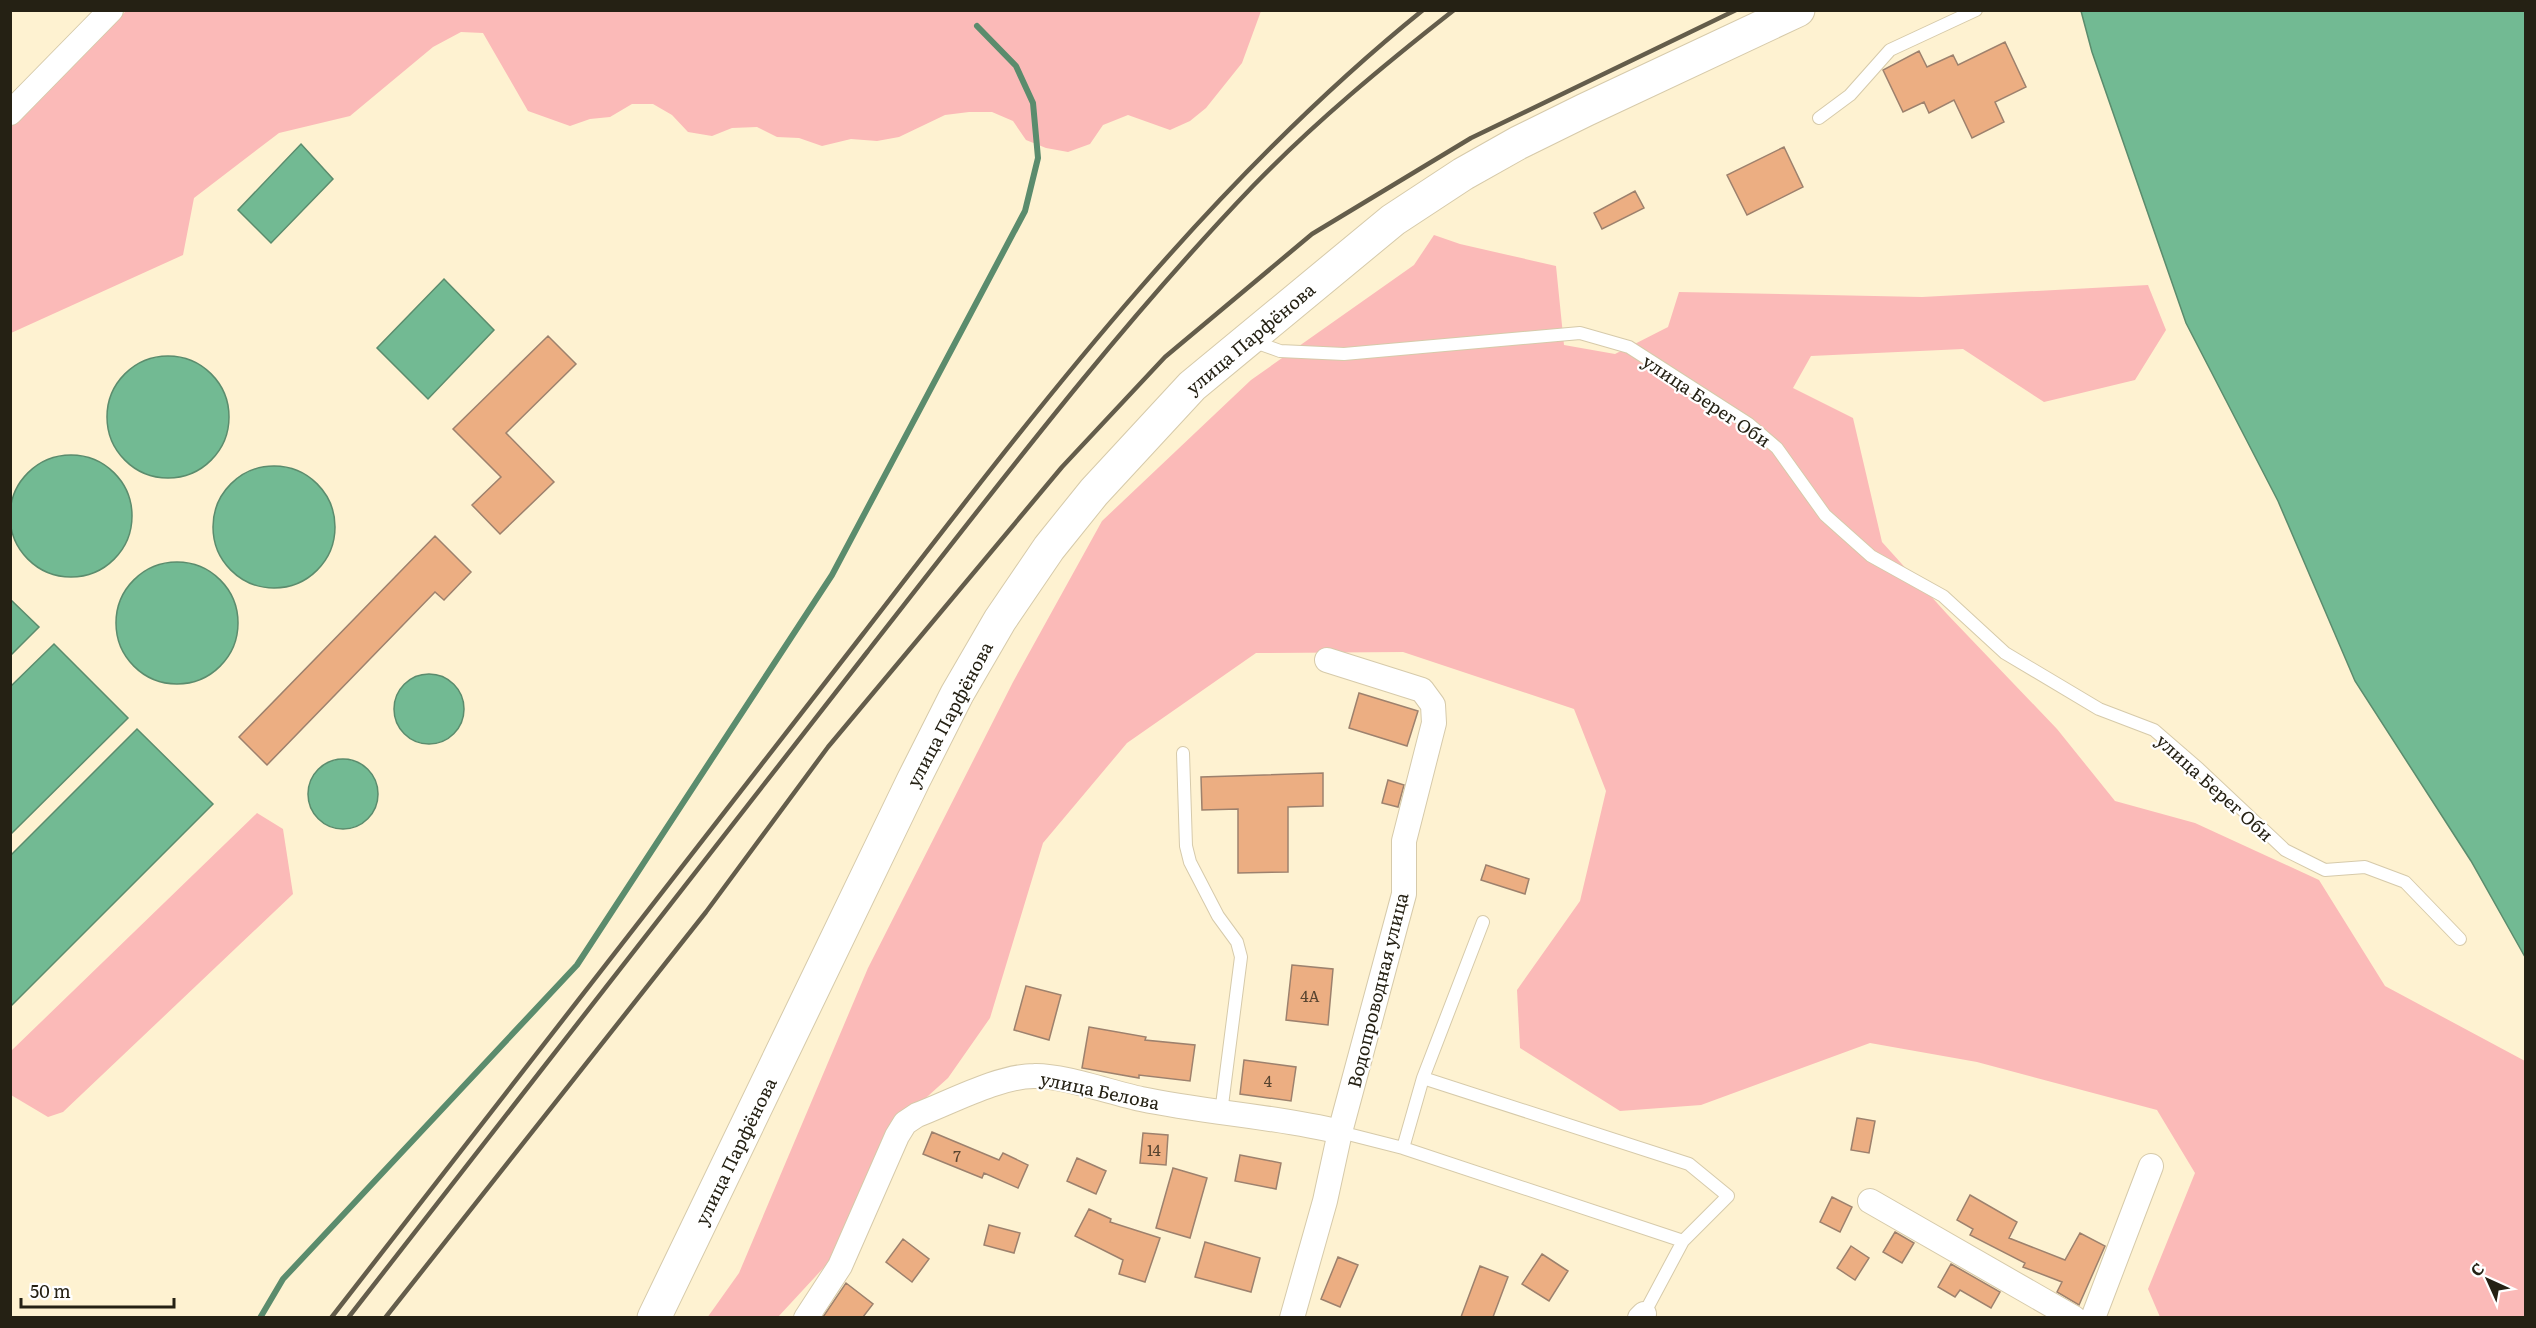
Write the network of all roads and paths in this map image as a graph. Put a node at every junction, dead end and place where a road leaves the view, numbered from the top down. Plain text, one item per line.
1 (111, 10) edge
2 (1798, 10) edge
3 (1976, 10) edge
4 (10, 113) edge
5 (1819, 118) dead end
6 (1247, 339) junction
7 (1328, 660) dead end
8 (1183, 753) dead end
9 (1483, 922) dead end
10 (2460, 939) dead end
11 (1423, 1078) junction
12 (1221, 1113) junction
13 (1340, 1132) junction
14 (1403, 1148) junction
15 (2151, 1166) dead end
16 (1870, 1202) dead end
17 (1683, 1241) junction
18 (1300, 1315) edge
19 (1642, 1316) edge
20 (654, 1317) edge
21 (806, 1317) edge
22 (2074, 1317) edge
23 (2093, 1317) edge

1 - 4 street
2 - 6 main road, улица Парфёнова
3 - 5 lane
6 - 10 lane, улица Берег Оби
6 - 20 main road, улица Парфёнова
7 - 13 street, Водопроводная улица
8 - 12 lane
9 - 11 lane
11 - 14 lane
11 - 17 lane
12 - 13 street, улица Белова
12 - 21 street, улица Белова
13 - 14 lane
13 - 18 street, Водопроводная улица
14 - 17 lane
15 - 23 street
16 - 22 street
17 - 19 lane

